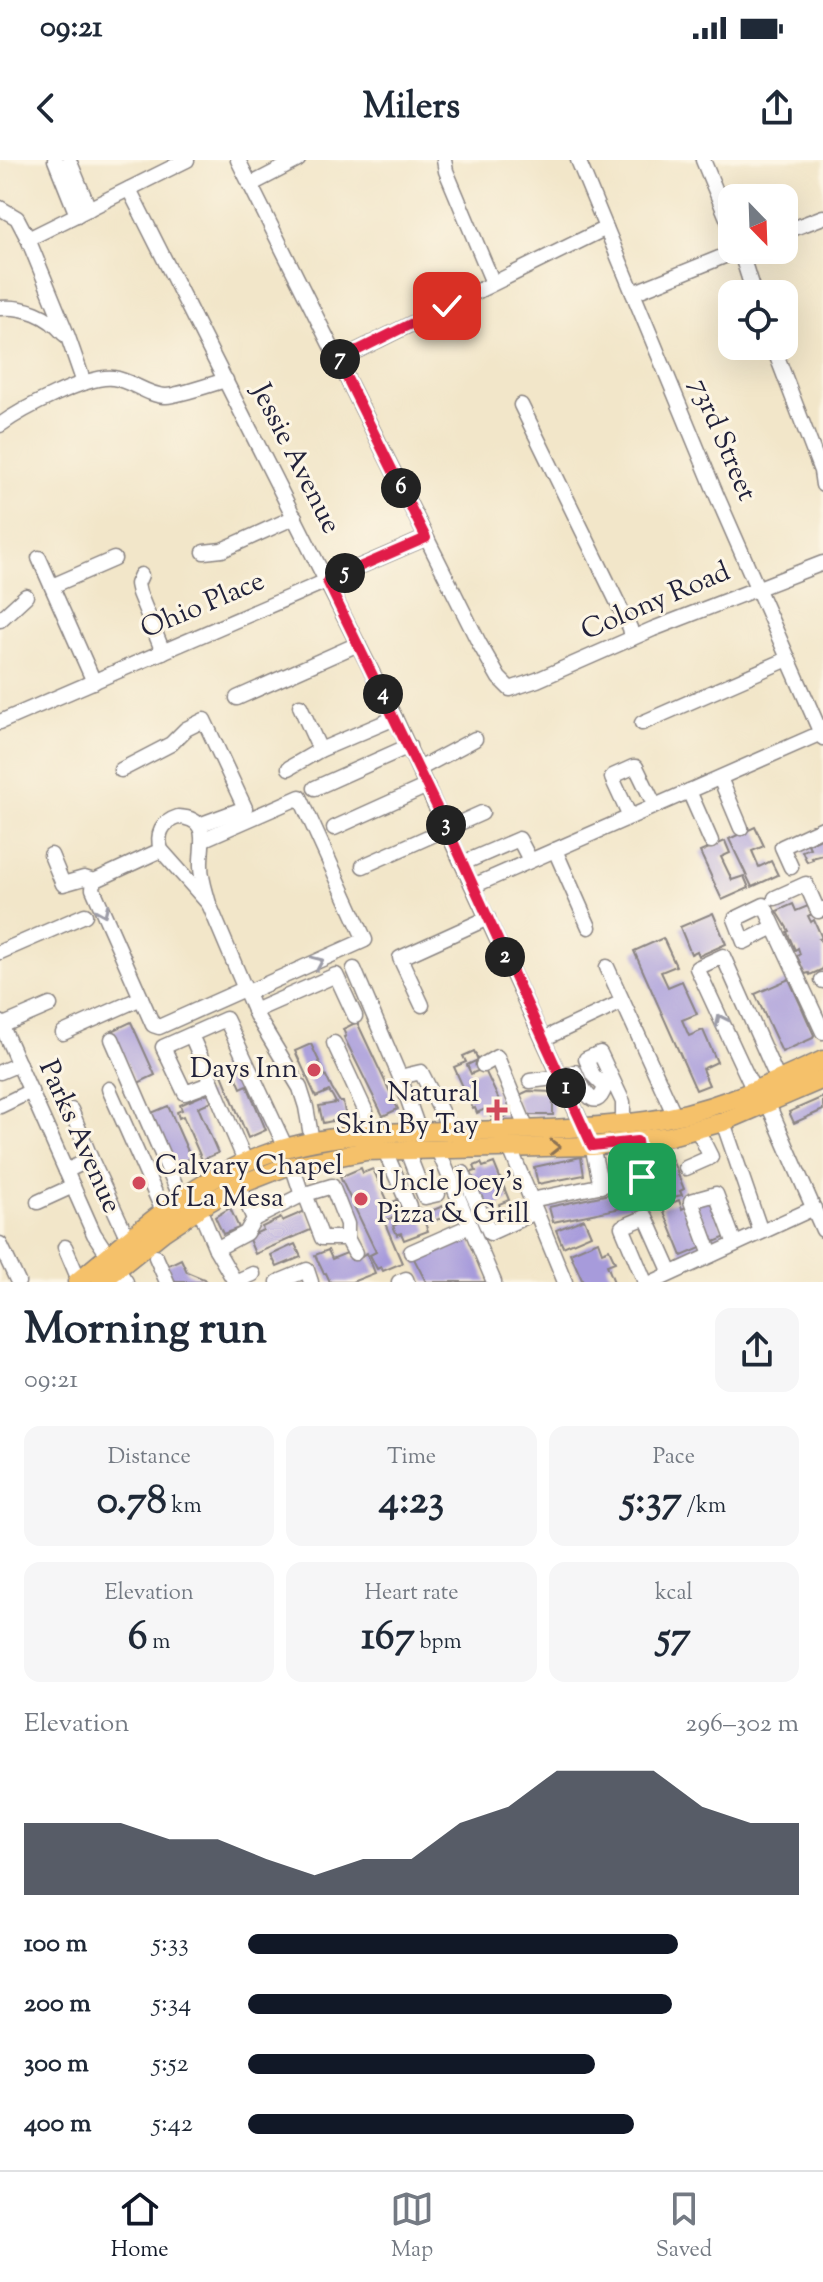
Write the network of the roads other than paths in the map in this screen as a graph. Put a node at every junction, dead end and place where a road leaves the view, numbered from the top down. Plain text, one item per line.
1 (55, 160) edge
2 (69, 160) edge
3 (187, 160) edge
4 (238, 160) edge
5 (298, 160) edge
6 (444, 160) edge
7 (578, 160) edge
8 (703, 160) edge
9 (250, 185) junction
10 (129, 189) junction
11 (718, 196) edge
12 (0, 208) edge
13 (83, 212) junction
14 (823, 217) edge
15 (798, 227) edge
16 (606, 228) junction
17 (28, 239) junction
18 (718, 259) edge
19 (493, 283) junction
20 (633, 293) junction
21 (0, 308) edge
22 (68, 337) junction
23 (338, 360) junction
24 (778, 360) edge
25 (226, 380) junction
26 (84, 383) junction
27 (521, 405) dead end
28 (0, 425) edge
29 (823, 485) edge
30 (295, 517) junction
31 (426, 538) junction
32 (204, 552) dead end
33 (39, 558) dead end
34 (114, 559) dead end
35 (823, 563) edge
36 (141, 575) dead end
37 (327, 581) junction
38 (52, 586) junction
39 (757, 588) junction
40 (26, 596) dead end
41 (0, 620) edge
42 (632, 638) junction
43 (358, 644) junction
44 (163, 652) junction
45 (788, 659) junction
46 (94, 682) junction
47 (237, 698) dead end
48 (300, 706) dead end
49 (395, 718) junction
50 (0, 722) edge
51 (642, 723) dead end
52 (822, 736) edge
53 (475, 739) dead end
54 (409, 746) junction
55 (320, 750) junction
56 (289, 768) dead end
57 (419, 769) junction
58 (121, 770) dead end
59 (720, 778) junction
60 (427, 786) junction
61 (315, 788) dead end
62 (689, 791) junction
63 (655, 806) junction
64 (482, 813) dead end
65 (630, 817) junction
66 (334, 828) dead end
67 (741, 828) dead end
68 (823, 828) edge
69 (448, 830) junction
70 (201, 832) junction
71 (711, 841) dead end
72 (161, 850) junction
73 (555, 850) junction
74 (51, 855) dead end
75 (530, 860) junction
76 (463, 863) junction
77 (363, 866) dead end
78 (791, 867) dead end
79 (94, 881) junction
80 (473, 886) junction
81 (775, 898) dead end
82 (209, 904) junction
83 (823, 909) edge
84 (85, 915) dead end
85 (488, 918) junction
86 (589, 927) dead end
87 (774, 927) dead end
88 (0, 952) edge
89 (607, 967) dead end
90 (354, 969) dead end
91 (245, 991) junction
92 (141, 998) junction
93 (622, 1002) junction
94 (50, 1005) dead end
95 (422, 1005) dead end
96 (254, 1011) junction
97 (355, 1016) dead end
98 (1, 1024) edge
99 (823, 1032) edge
100 (63, 1033) dead end
101 (191, 1035) junction
102 (112, 1039) dead end
103 (543, 1039) junction
104 (334, 1043) dead end
105 (823, 1060) edge
106 (19, 1064) junction
107 (483, 1065) dead end
108 (589, 1065) junction
109 (0, 1072) edge
110 (568, 1074) junction
111 (400, 1077) junction
112 (823, 1079) edge
113 (778, 1080) junction
114 (530, 1081) dead end
115 (212, 1083) junction
116 (109, 1089) dead end
117 (31, 1091) junction
118 (754, 1091) junction
119 (768, 1104) junction
120 (0, 1106) edge
121 (71, 1110) dead end
122 (675, 1116) junction
123 (723, 1122) junction
124 (628, 1123) junction
125 (583, 1127) junction
126 (697, 1129) junction
127 (527, 1130) junction
128 (419, 1131) junction
129 (451, 1131) junction
130 (368, 1134) junction
131 (312, 1141) junction
132 (637, 1141) junction
133 (592, 1146) junction
134 (510, 1148) junction
135 (438, 1150) junction
136 (385, 1151) junction
137 (407, 1151) junction
138 (289, 1157) junction
139 (91, 1159) junction
140 (246, 1163) junction
141 (686, 1168) dead end
142 (66, 1171) junction
143 (463, 1173) dead end
144 (239, 1185) junction
145 (73, 1186) junction
146 (601, 1186) junction
147 (304, 1194) junction
148 (438, 1194) dead end
149 (181, 1198) junction
150 (38, 1202) dead end
151 (816, 1203) edge
152 (409, 1206) dead end
153 (534, 1206) junction
154 (199, 1208) junction
155 (163, 1211) junction
156 (254, 1219) junction
157 (470, 1226) junction
158 (823, 1230) edge
159 (761, 1232) junction
160 (347, 1238) junction
161 (128, 1239) junction
162 (0, 1244) edge
163 (735, 1244) junction
164 (65, 1247) dead end
165 (216, 1249) junction
166 (411, 1252) dead end
167 (355, 1253) dead end
168 (711, 1255) junction
169 (156, 1257) dead end
170 (117, 1269) edge
171 (671, 1273) junction
172 (253, 1274) dead end
173 (78, 1281) edge
174 (18, 1282) edge
175 (101, 1282) edge
176 (167, 1282) edge
177 (235, 1282) edge
178 (278, 1282) edge
179 (311, 1282) edge
180 (399, 1282) edge
181 (407, 1282) edge
182 (494, 1282) edge
183 (565, 1282) edge
184 (645, 1282) edge
185 (653, 1282) edge

1 - 13 street
2 - 13 street
3 - 10 street
4 - 9 street
5 - 9 street
6 - 19 street
7 - 16 street, 73rd Street
8 - 11 street
9 - 23 street
10 - 13 street
10 - 25 street, Jessie Avenue
12 - 17 street
13 - 17 street
14 - 15 street
16 - 19 street
16 - 20 street, 73rd Street
17 - 22 street
18 - 20 street
19 - 23 street
20 - 39 street, 73rd Street
21 - 22 street
22 - 26 street
23 - 31 street
24 - 29 street
25 - 26 street
25 - 30 street, Jessie Avenue
26 - 28 street
27 - 42 street
30 - 32 street
30 - 37 street, Jessie Avenue
31 - 37 street, Ohio Place
31 - 42 street, Colony Road
33 - 38 street
34 - 38 street
35 - 39 street, Colony Road
36 - 44 street
37 - 43 street, Jessie Avenue
37 - 44 street, Ohio Place
38 - 46 street
39 - 42 street, Colony Road
39 - 45 street, 73rd Street
40 - 41 street
43 - 47 street
43 - 49 street, Jessie Avenue
44 - 46 street, Ohio Place
45 - 51 street
45 - 52 street, 73rd Street
46 - 50 street, Ohio Place
48 - 55 street
49 - 54 street, Jessie Avenue
49 - 55 street
52 - 59 street
53 - 57 street
54 - 57 street, Jessie Avenue
54 - 61 street
55 - 56 street
57 - 60 street, Jessie Avenue
58 - 70 street
59 - 62 street
59 - 67 street
60 - 66 street
60 - 69 street, Jessie Avenue
62 - 63 street
62 - 71 street
63 - 65 street
63 - 65 street
64 - 69 street
65 - 73 street
68 - 78 street
69 - 76 street, Jessie Avenue
69 - 77 street
70 - 72 street
70 - 82 street
91 -> 70 street
72 - 79 street
72 - 82 street
73 - 75 street
73 - 86 street
74 - 79 street
75 - 76 street
75 - 80 street
76 - 80 street, Jessie Avenue
79 -> 92 street
80 - 85 street, Jessie Avenue
81 - 83 street
82 - 91 street
84 - 88 street
85 - 95 street
85 - 103 street, Jessie Avenue
87 - 99 street
89 - 93 street
90 - 111 street
91 - 92 street
91 - 96 street
92 - 100 street
93 - 103 street
93 - 122 street
94 - 98 street
96 - 97 street
96 - 131 street
98 - 106 street, Parks Avenue
101 - 115 street
101 - 115 street
101 - 138 street
102 - 149 street
103 - 110 street, Jessie Avenue
104 - 130 street
105 - 113 main road
106 - 109 street
106 - 117 street, Parks Avenue
107 - 127 street
108 - 110 street
108 - 110 street
108 - 124 street
110 - 114 street
110 - 125 street, Jessie Avenue
111 - 128 street
111 - 129 street
112 - 119 main road
113 - 118 main road
118 -> 113 street
115 - 140 street
116 - 155 street
117 - 120 street
117 - 142 street, Parks Avenue
118 - 122 main road
119 - 123 main road
119 - 151 street
121 - 139 street
122 - 124 main road
123 - 126 main road
123 - 159 street
124 - 125 main road
125 - 127 main road
125 - 133 street, Jessie Avenue
126 - 132 main road
126 - 141 street
127 - 129 main road
128 - 129 main road
128 - 130 main road
130 - 131 main road
131 - 138 main road
132 - 133 main road
132 - 146 street
134 -> 133 main road
133 - 146 street, Jessie Avenue
134 - 135 main road
134 - 153 street
135 - 137 main road
135 - 157 street
136 - 137 main road
136 - 138 main road
136 - 152 street
137 - 148 street
138 - 140 main road
138 - 144 main road
138 - 147 street
139 - 142 street
139 - 161 street
140 - 149 main road
142 - 145 street, Parks Avenue
143 - 153 street
144 - 154 main road
144 - 156 street
145 - 150 street
145 - 170 street, Parks Avenue
146 - 153 street
147 - 156 street
147 - 160 street
147 - 160 street
149 - 155 main road
151 - 158 street
151 - 159 street
153 - 183 street
154 - 165 street
154 - 170 main road
155 - 161 main road
156 - 165 street
157 - 166 street
157 - 182 street
159 - 163 street
160 - 167 street
161 - 170 main road
162 - 174 street
163 - 168 street
163 - 168 street
164 - 173 street
165 - 177 street
168 - 171 street
169 - 176 street
170 - 173 main road
170 - 175 main road
171 - 184 street
171 - 185 street
172 - 177 street
178 - 179 street
180 - 181 street

